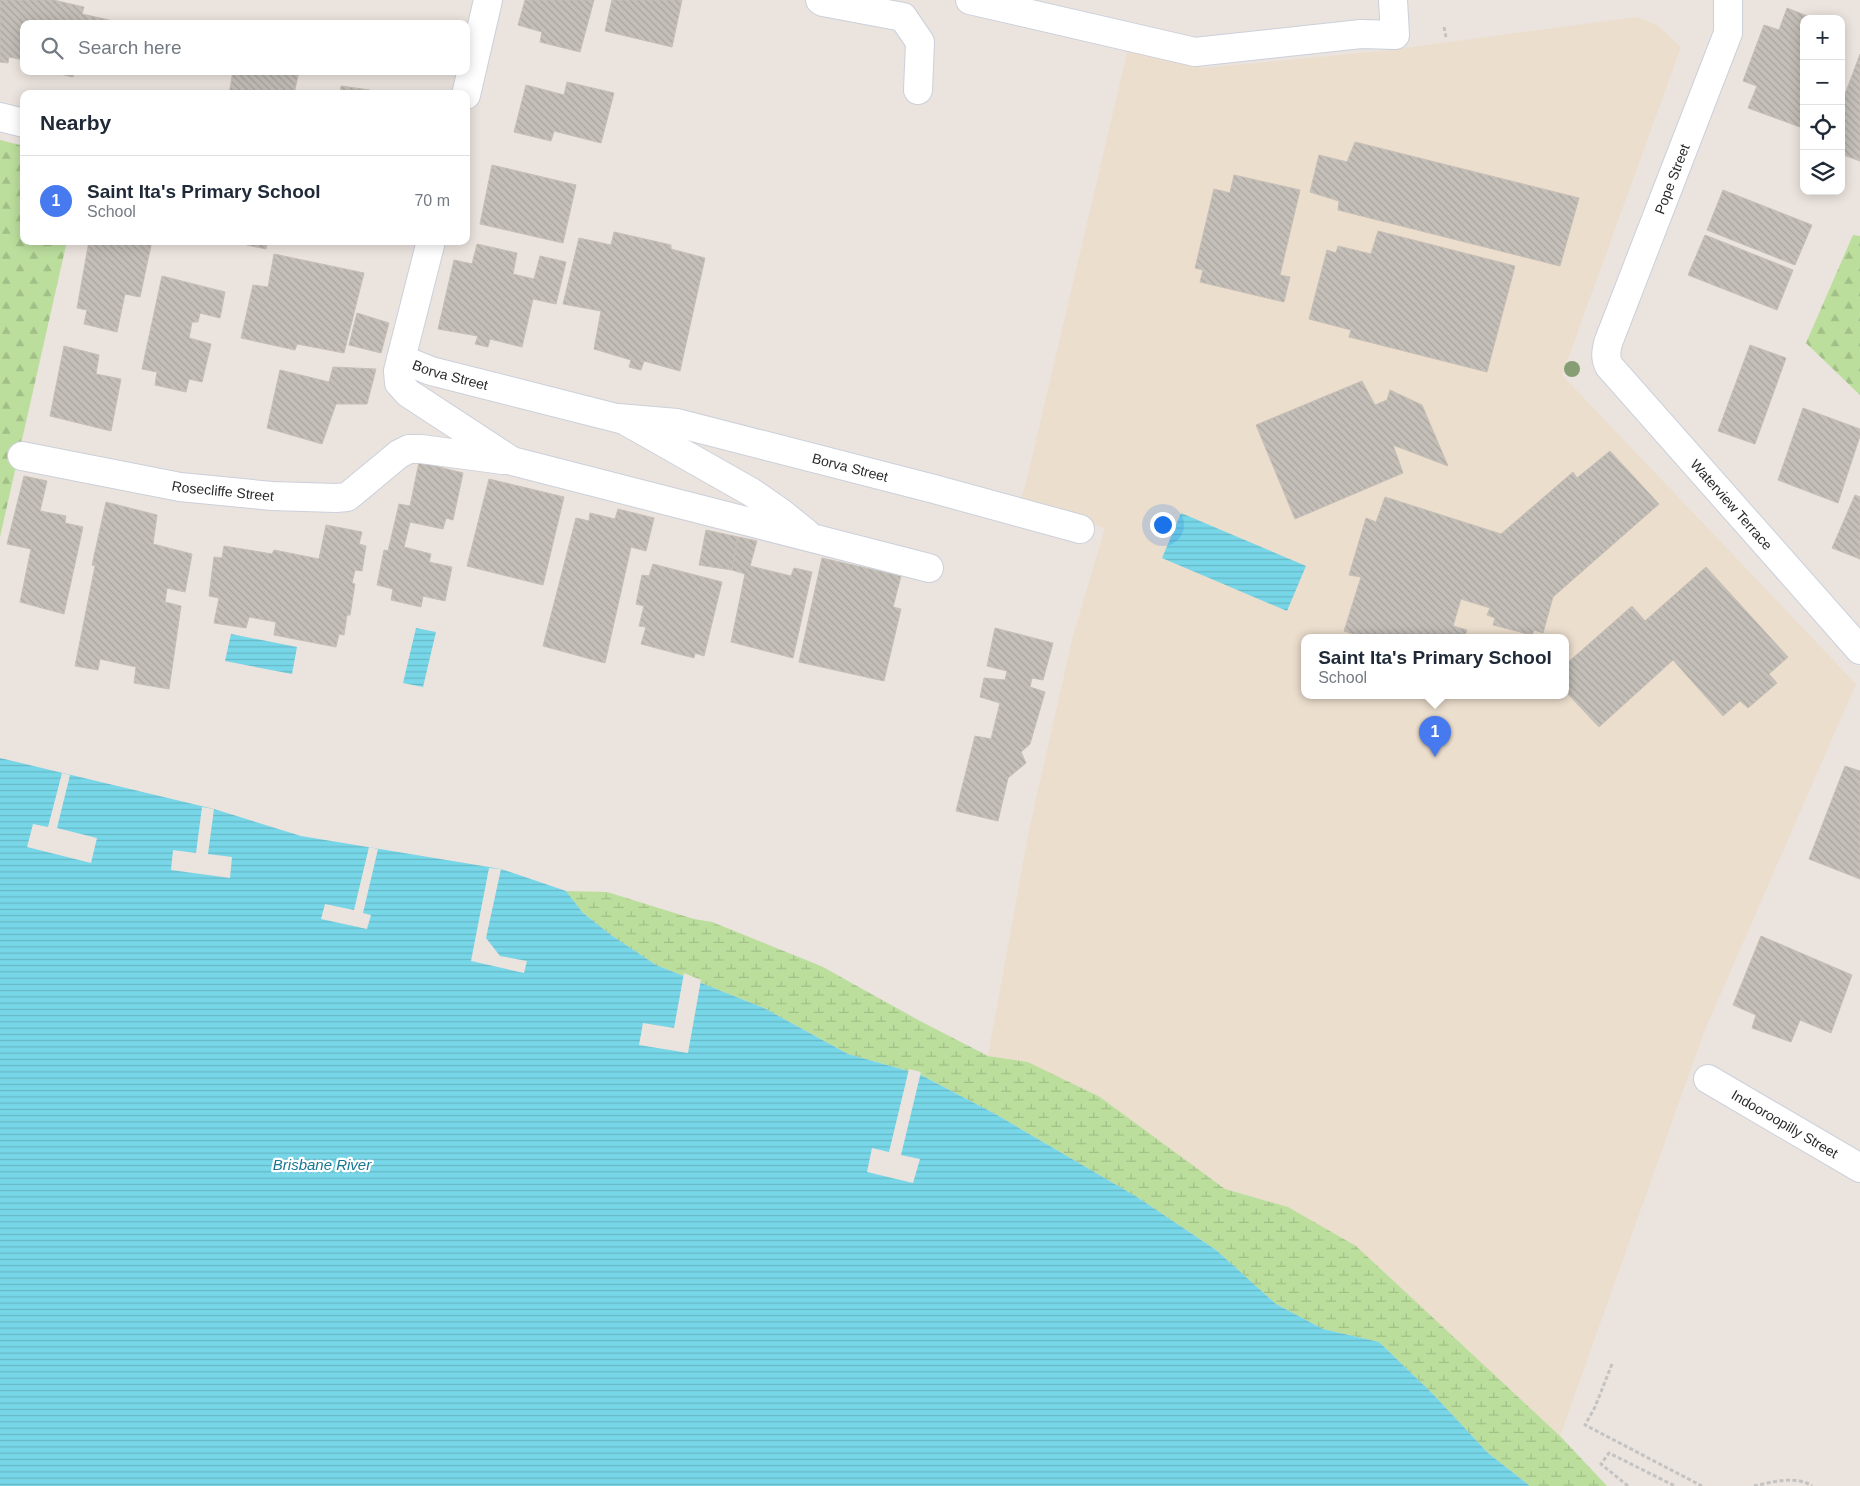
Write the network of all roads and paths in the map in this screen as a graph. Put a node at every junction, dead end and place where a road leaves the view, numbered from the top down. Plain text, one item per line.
1 (488, 0) edge
2 (820, 0) edge
3 (970, 0) edge
4 (1393, 0) edge
5 (1728, 0) edge
6 (864, 4) edge
7 (1444, 26) dead end
8 (1446, 36) dead end
9 (467, 90) edge
10 (918, 90) dead end
11 (0, 118) edge
12 (20, 122) edge
13 (430, 245) edge
14 (1606, 357) joint
15 (400, 365) junction
16 (618, 418) junction
17 (409, 449) joint
18 (22, 456) dead end
19 (512, 461) junction
20 (1080, 529) dead end
21 (815, 540) junction
22 (929, 568) dead end
23 (1860, 650) edge
24 (1708, 1079) dead end
25 (1860, 1168) edge
26 (1612, 1364) dead end
27 (1628, 1486) edge
28 (1675, 1486) edge
29 (1702, 1486) edge
30 (1754, 1486) edge
31 (1812, 1486) edge

1 - 9 street
2 - 6 street
3 - 4 street
5 - 14 street, Pope Street
6 - 10 street
7 - 8 path
11 - 12 street
13 - 15 street
14 - 23 street, Waterview Terrace
15 - 16 street, Borva Street
15 - 19 street, Borva Street
16 - 20 street, Borva Street
16 - 21 street, Borva Street
17 - 18 street, Rosecliffe Street
17 - 19 street, Borva Street
19 - 21 street, Borva Street
21 - 22 street, Borva Street
24 - 25 street, Indooroopilly Street
26 - 29 path
27 - 28 path
30 - 31 path

